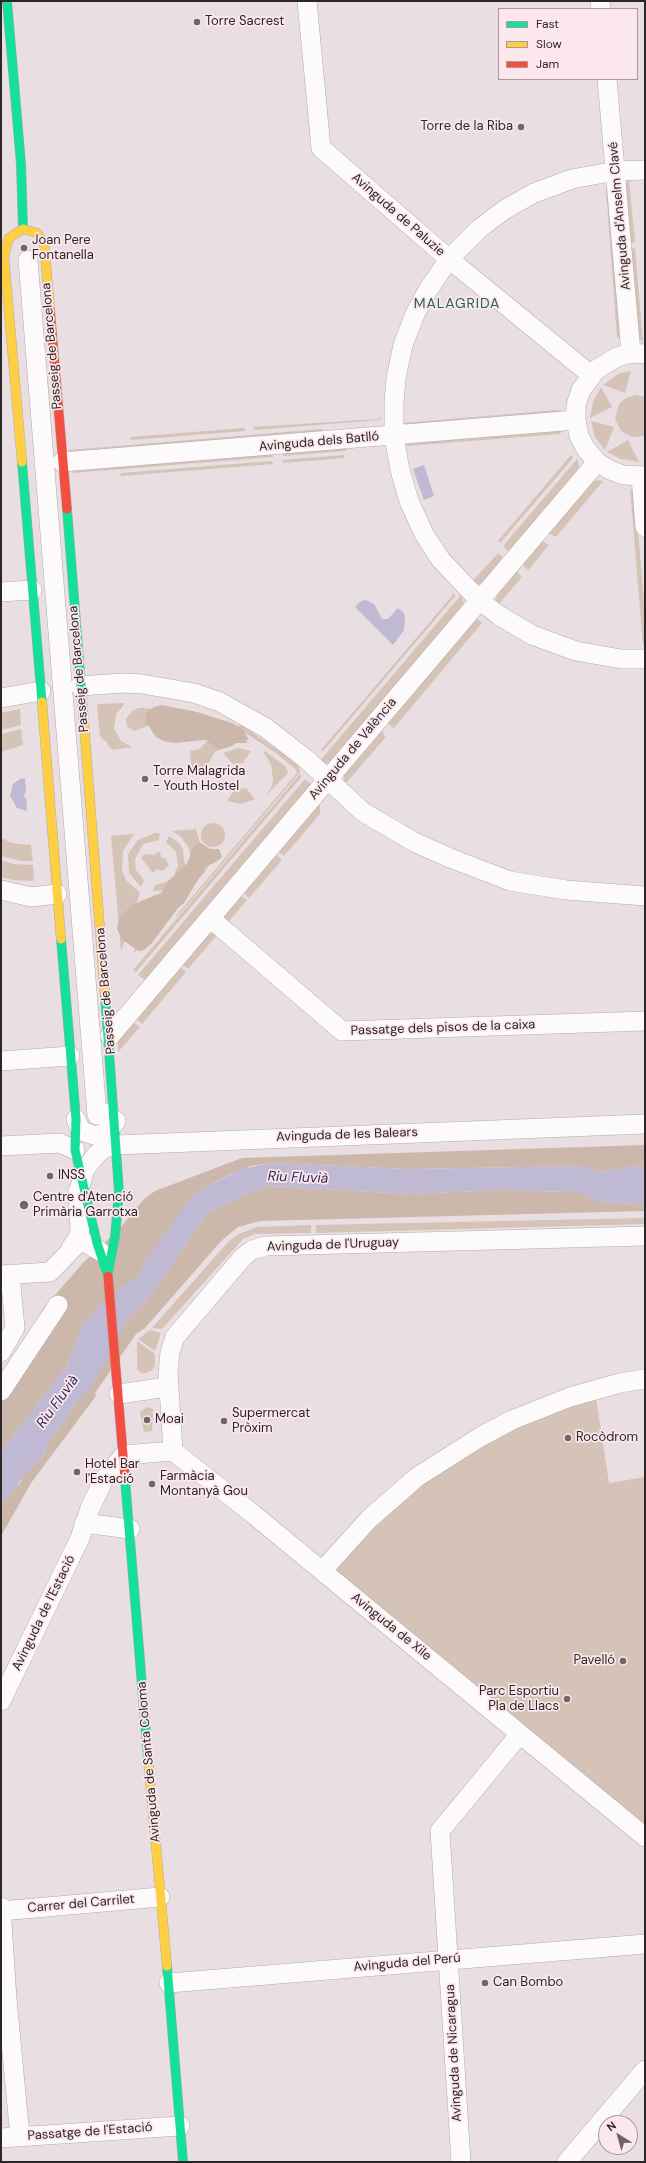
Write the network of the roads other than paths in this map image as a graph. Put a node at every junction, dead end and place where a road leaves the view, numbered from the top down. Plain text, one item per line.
1 (7, 1) edge
2 (307, 1) edge
3 (607, 80) edge
4 (645, 170) edge
5 (616, 171) junction
6 (23, 229) junction
7 (449, 259) junction
8 (28, 260) dead end
9 (7, 340) edge
10 (638, 354) edge
11 (590, 375) junction
12 (576, 420) junction
13 (394, 436) junction
14 (62, 462) junction
15 (596, 462) junction
16 (643, 476) edge
17 (645, 528) edge
18 (32, 590) junction
19 (1, 592) edge
20 (480, 600) junction
21 (645, 658) edge
22 (80, 686) junction
23 (41, 691) junction
24 (1, 698) edge
25 (328, 778) junction
26 (1, 890) edge
27 (57, 894) junction
28 (645, 896) edge
29 (210, 918) junction
30 (645, 1021) edge
31 (110, 1036) junction
32 (70, 1056) junction
33 (1, 1062) edge
34 (112, 1117) junction
35 (76, 1119) junction
36 (645, 1124) edge
37 (116, 1145) junction
38 (1, 1146) edge
39 (75, 1154) junction
40 (80, 1188) junction
41 (645, 1236) edge
42 (71, 1248) junction
43 (100, 1251) junction
44 (108, 1272) junction
45 (6, 1275) edge
46 (58, 1305) dead end
47 (1, 1352) edge
48 (645, 1379) edge
49 (167, 1388) junction
50 (1, 1391) edge
51 (119, 1394) junction
52 (173, 1451) junction
53 (124, 1455) junction
54 (84, 1523) junction
55 (130, 1529) junction
56 (322, 1571) junction
57 (1, 1701) edge
58 (520, 1734) junction
59 (645, 1837) edge
60 (160, 1897) junction
61 (1, 1907) edge
62 (1, 1911) edge
63 (645, 1944) edge
64 (448, 1959) junction
65 (169, 1983) junction
66 (7, 2070) edge
67 (645, 2070) edge
68 (180, 2126) junction
69 (20, 2137) junction
70 (1, 2138) edge
71 (182, 2162) edge
72 (461, 2162) edge
73 (567, 2162) edge

1 - 6 main road
2 - 7 street, Avinguda de Paluzie
3 - 5 street, Avinguda d'Anselm Clavé
4 - 5 street
5 - 7 street
5 - 10 street, Avinguda d'Anselm Clavé
6 - 9 main road
6 - 14 main road, Passeig de Barcelona
7 - 11 street, Avinguda de Paluzie
7 - 13 street
8 - 34 street, Passeig de Barcelona
9 - 18 main road
10 - 11 street
11 - 12 street
12 - 13 street, Avinguda dels Batlló
12 - 15 street
13 - 14 street, Avinguda dels Batlló
13 - 20 street
14 - 22 main road, Passeig de Barcelona
15 - 16 street
15 - 20 street, Avinguda de València
16 - 17 street
18 - 19 street
18 - 23 main road
20 - 21 street
20 - 25 street, Avinguda de València
22 - 25 street
22 - 31 main road, Passeig de Barcelona
23 - 24 street
23 - 27 main road
25 - 28 street
25 - 29 street, Avinguda de València
26 - 27 street
27 - 32 main road
29 - 30 street, Passatge dels pisos de la caixa
29 - 31 street, Avinguda de València
31 - 34 main road, Passeig de Barcelona
32 - 33 street
32 - 35 main road
34 - 35 street
34 - 37 main road, Passeig de Barcelona
35 - 39 main road
36 - 37 street, Avinguda de les Balears
37 - 40 street, Avinguda de les Balears
37 - 44 main road, Passeig de Barcelona
38 - 39 street
39 - 40 street
40 - 42 street
40 - 43 main road
41 - 49 street, Avinguda de l'Uruguay
42 - 43 street
42 - 45 street
43 - 44 main road
44 - 51 main road, Avinguda de Santa Coloma
45 - 47 street
46 - 50 street
48 - 56 street
49 - 51 street
49 - 52 street, Avinguda de l'Uruguay
51 - 53 main road, Avinguda de Santa Coloma
52 - 53 street
52 - 56 street, Avinguda de Xile
53 - 54 street, Avinguda de l'Estació
53 - 55 main road, Avinguda de Santa Coloma
54 - 55 street
54 - 57 street, Avinguda de l'Estació
55 - 60 main road, Avinguda de Santa Coloma
56 - 58 street, Avinguda de Xile
58 - 59 street, Avinguda de Xile
58 - 64 street, Avinguda de Nicaragua
60 - 62 street, Carrer del Carrilet
60 - 65 main road, Avinguda de Santa Coloma
61 - 62 street
62 - 66 street
63 - 64 street, Avinguda del Perú
64 - 65 street, Avinguda del Perú
64 - 72 street, Avinguda de Nicaragua
65 - 68 main road, Avinguda de Santa Coloma
66 - 69 street
67 - 73 street
68 - 69 street, Passatge de l'Estació
68 - 71 main road, Avinguda de Santa Coloma
69 - 70 street, Passatge de l'Estació

